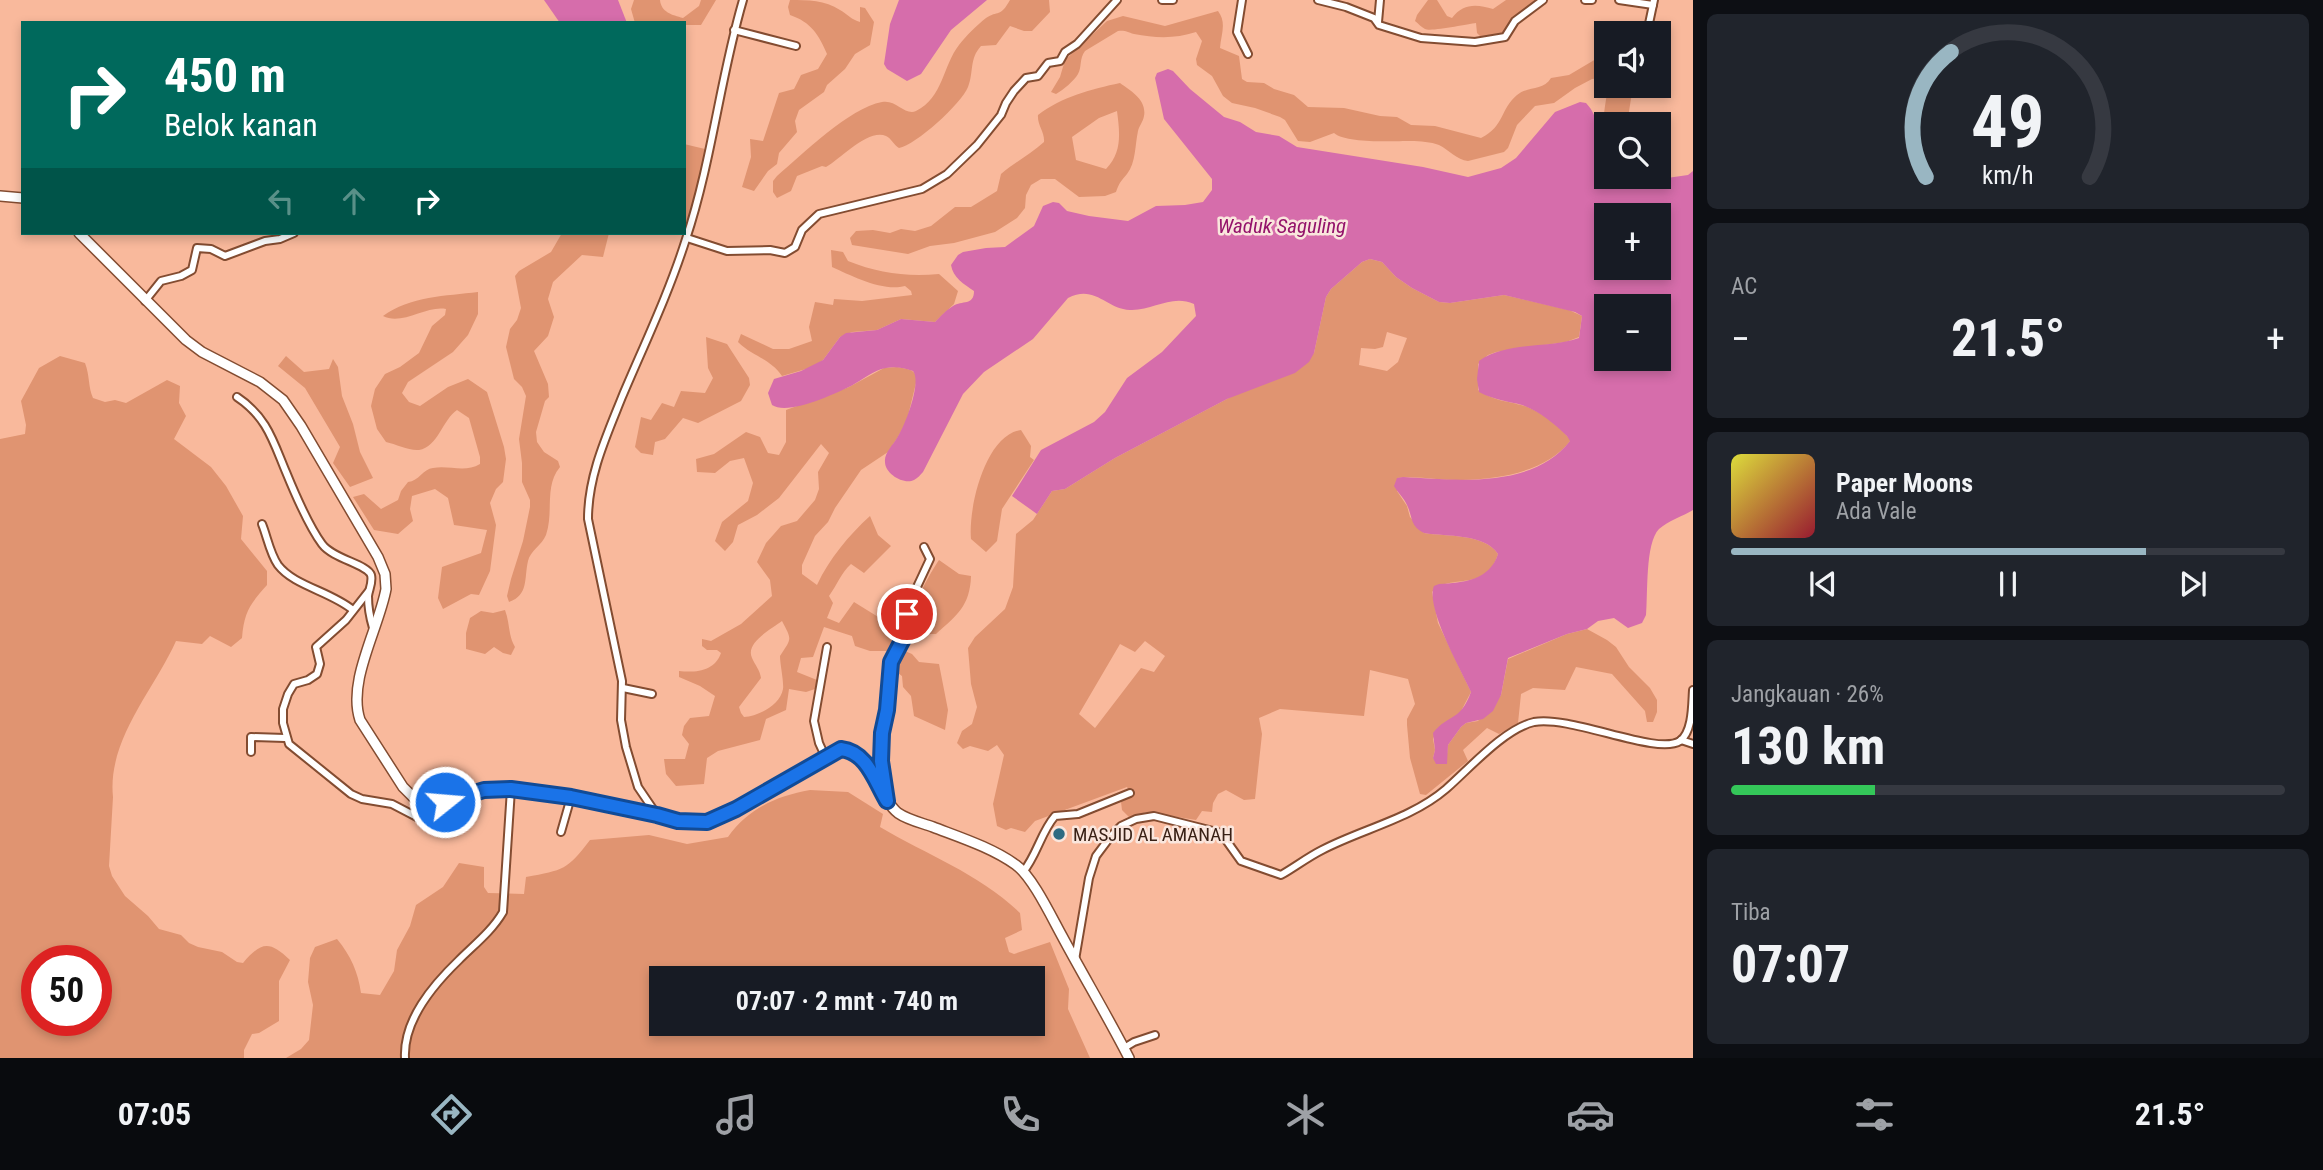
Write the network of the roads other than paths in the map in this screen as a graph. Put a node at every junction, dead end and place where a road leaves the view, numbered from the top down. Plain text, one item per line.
1 (743, 0) edge
2 (1117, 0) edge
3 (1162, 0) edge
4 (1173, 0) edge
5 (1242, 0) edge
6 (1318, 0) edge
7 (1380, 0) edge
8 (1543, 0) edge
9 (1585, 0) edge
10 (1592, 0) edge
11 (1619, 0) edge
12 (1653, 3) edge
13 (1649, 21) edge
14 (1378, 25) junction
15 (734, 30) junction
16 (796, 46) dead end
17 (1248, 54) dead end
18 (0, 196) edge
19 (21, 198) edge
20 (81, 235) edge
21 (289, 235) edge
22 (687, 238) junction
23 (145, 301) junction
24 (237, 397) dead end
25 (261, 524) dead end
26 (924, 547) dead end
27 (368, 592) junction
28 (353, 610) junction
29 (373, 628) junction
30 (827, 647) dead end
31 (622, 688) junction
32 (1693, 690) edge
33 (652, 694) dead end
34 (285, 738) junction
35 (1681, 740) junction
36 (1693, 744) edge
37 (251, 752) dead end
38 (825, 757) junction
39 (511, 789) junction
40 (1130, 793) dead end
41 (463, 797) junction
42 (571, 797) junction
43 (887, 801) junction
44 (657, 815) junction
45 (561, 832) dead end
46 (1023, 872) junction
47 (1075, 960) junction
48 (1155, 1035) dead end
49 (1124, 1048) junction
50 (405, 1058) edge
51 (1129, 1058) edge

1 - 15 street
2 - 22 street
3 - 4 street
5 - 17 street
6 - 14 street
7 - 14 street
8 - 14 street
9 - 10 street
11 - 12 street
12 - 13 street
15 - 16 street
15 - 22 street
18 - 19 main road
20 - 23 main road
21 - 23 street
22 - 31 street
23 - 29 main road
24 - 27 street
25 - 28 street
26 - 43 street
27 - 28 street
27 - 29 street
28 - 34 street
29 - 41 main road
30 - 38 street
31 - 33 street
31 - 44 street
32 - 35 street
34 - 37 street
34 - 41 street
35 - 36 street
35 - 47 street
38 - 43 main road
38 - 44 main road
39 - 41 main road
39 - 42 main road
39 - 50 street
40 - 46 street
42 - 44 main road
42 - 45 street
43 - 46 main road
46 - 47 main road
47 - 49 main road
48 - 49 street
49 - 51 main road

